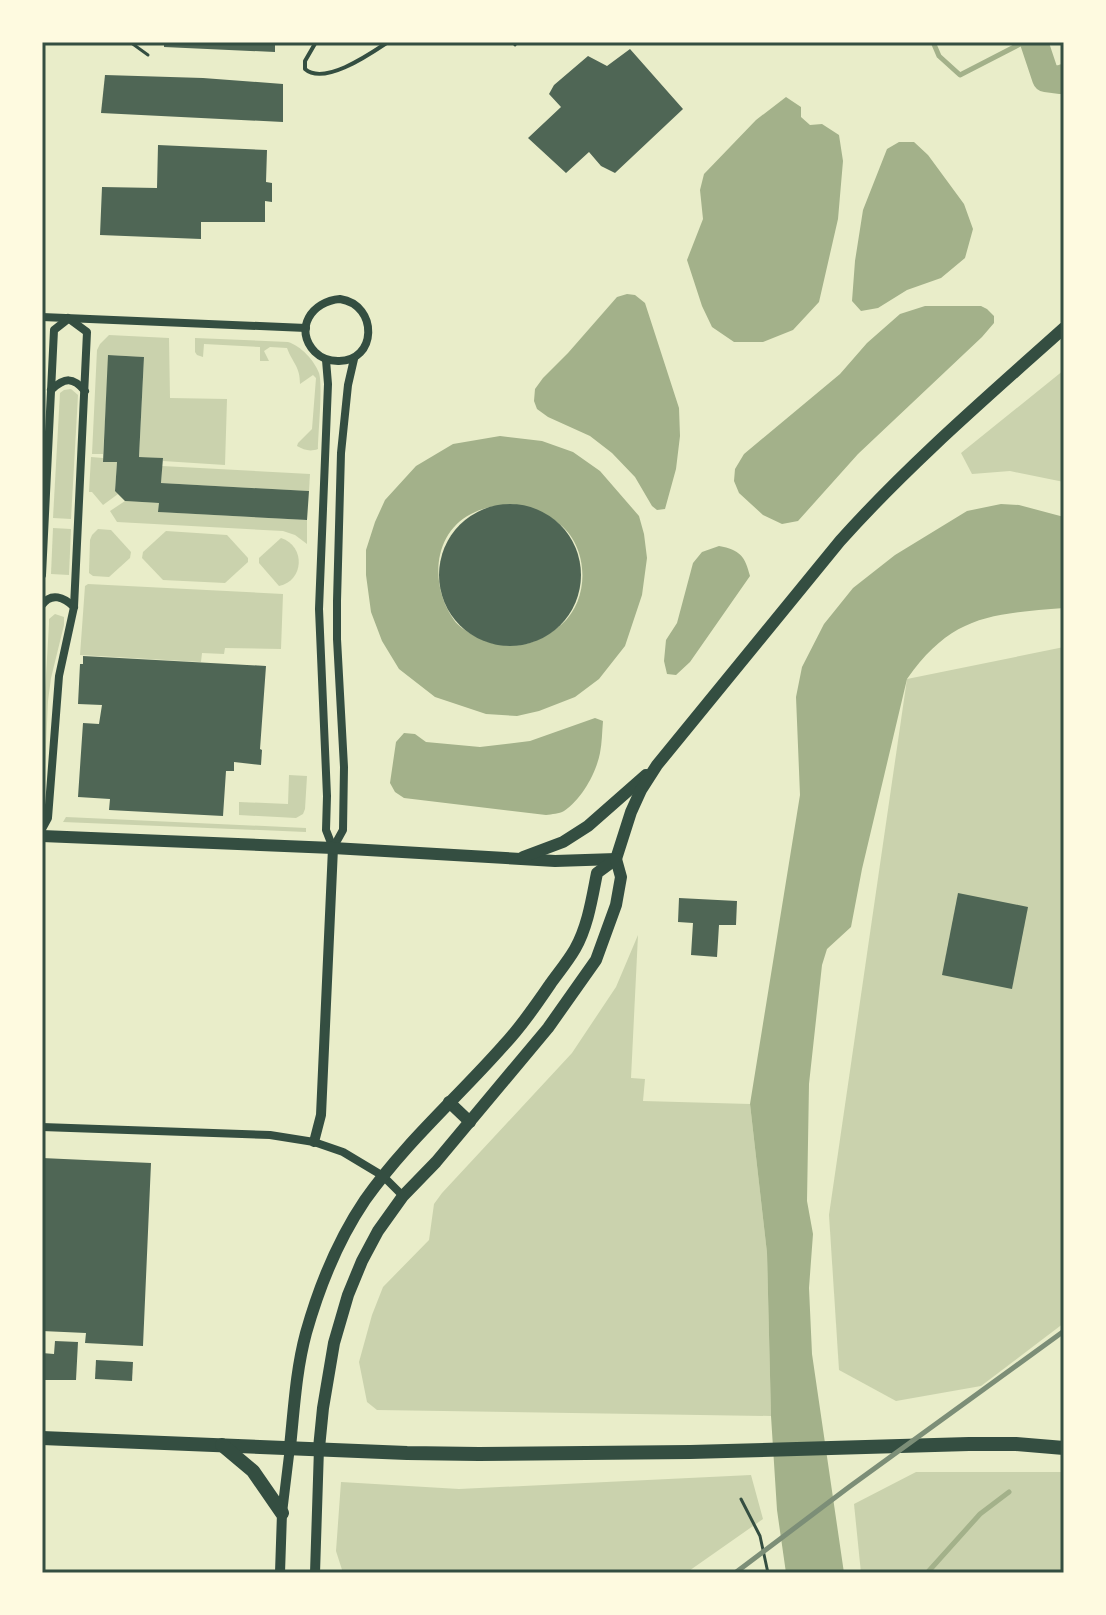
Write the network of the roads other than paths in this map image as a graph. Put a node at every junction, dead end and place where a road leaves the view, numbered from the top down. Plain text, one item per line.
1 (316, 42) edge
2 (385, 43) edge
3 (42, 317) edge
4 (68, 318) junction
5 (306, 328) junction
6 (1064, 328) edge
7 (354, 359) junction
8 (326, 360) junction
9 (51, 390) junction
10 (85, 391) junction
11 (42, 575) edge
12 (42, 605) edge
13 (74, 607) junction
14 (657, 765) junction
15 (42, 829) edge
16 (42, 836) edge
17 (333, 848) junction
18 (517, 859) junction
19 (616, 859) junction
20 (449, 1102) junction
21 (470, 1122) junction
22 (42, 1127) edge
23 (314, 1142) junction
24 (383, 1176) junction
25 (403, 1196) junction
26 (323, 1285) junction
27 (348, 1295) junction
28 (42, 1438) edge
29 (222, 1445) junction
30 (290, 1447) junction
31 (319, 1448) junction
32 (1064, 1448) edge
33 (282, 1513) junction
34 (280, 1573) edge
35 (315, 1573) edge

1 - 2 lane
3 - 4 street
4 - 5 street
4 - 9 street
4 - 10 street
5 - 7 street
5 - 8 street
6 - 14 main road
7 - 8 street
7 - 17 street
8 - 17 street
9 - 10 street
9 - 11 street
10 - 13 street
12 - 13 street
13 - 15 street
14 - 18 main road
14 - 19 main road
16 - 17 main road
17 - 18 main road
17 - 23 street
18 - 19 main road
19 - 20 main road
19 - 21 main road
20 - 21 main road
20 - 24 main road
21 - 25 main road
22 - 23 street
23 - 24 street
24 - 25 street
24 - 26 main road
25 - 27 main road
26 - 27 main road
26 - 30 main road
27 - 31 main road
28 - 29 main road
29 - 30 main road
29 - 33 main road
30 - 31 main road
30 - 33 street
31 - 32 main road
31 - 35 street
33 - 34 street

